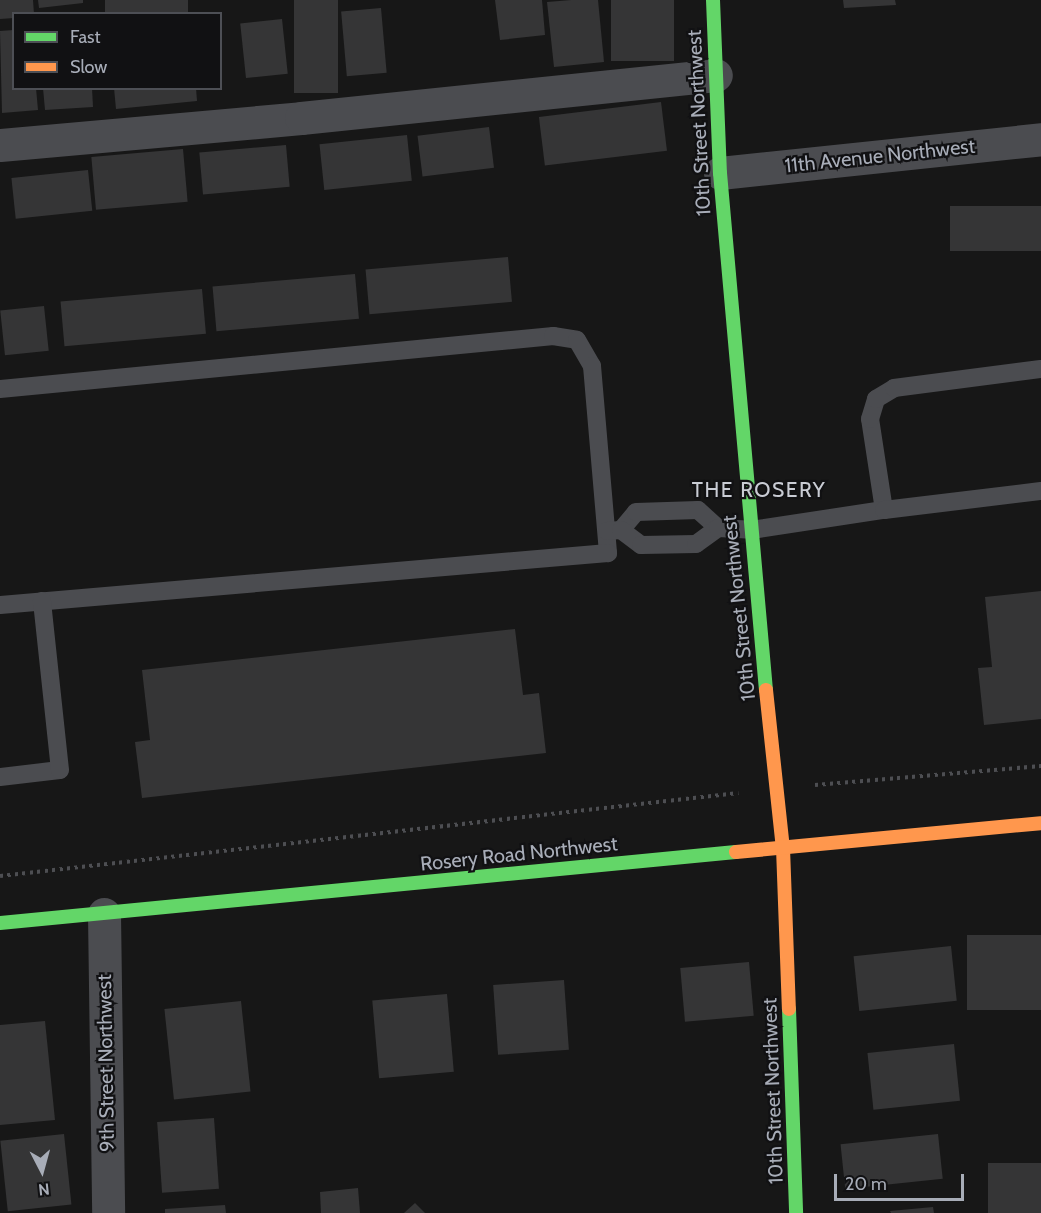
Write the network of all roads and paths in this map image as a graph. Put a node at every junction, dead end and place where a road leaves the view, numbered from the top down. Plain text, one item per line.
1 (713, 0) edge
2 (716, 75) junction
3 (1041, 139) edge
4 (0, 144) edge
5 (720, 173) junction
6 (1041, 369) edge
7 (0, 389) edge
8 (1041, 491) edge
9 (884, 510) junction
10 (718, 528) junction
11 (751, 530) junction
12 (614, 531) junction
13 (42, 601) junction
14 (0, 605) edge
15 (1041, 766) edge
16 (0, 777) edge
17 (777, 789) junction
18 (1041, 823) edge
19 (783, 848) junction
20 (0, 876) edge
21 (104, 914) junction
22 (0, 923) edge
23 (108, 1213) edge
24 (796, 1213) edge

1 - 2 street, 10th Street Northwest
2 - 4 street
2 - 5 street, 10th Street Northwest
3 - 5 street, 11th Avenue Northwest
5 - 11 street, 10th Street Northwest
6 - 9 lane
7 - 12 lane
8 - 9 lane
9 - 11 lane
10 - 11 lane
10 - 12 lane
10 - 12 lane
11 - 17 street, 10th Street Northwest
12 - 13 lane
13 - 14 lane
13 - 16 lane
15 - 17 path
17 - 19 street, 10th Street Northwest
17 - 20 path
18 - 19 street, Rosery Road Northwest
19 - 21 street, Rosery Road Northwest
19 - 24 street, 10th Street Northwest
21 - 22 street, Rosery Road Northwest
21 - 23 street, 9th Street Northwest

